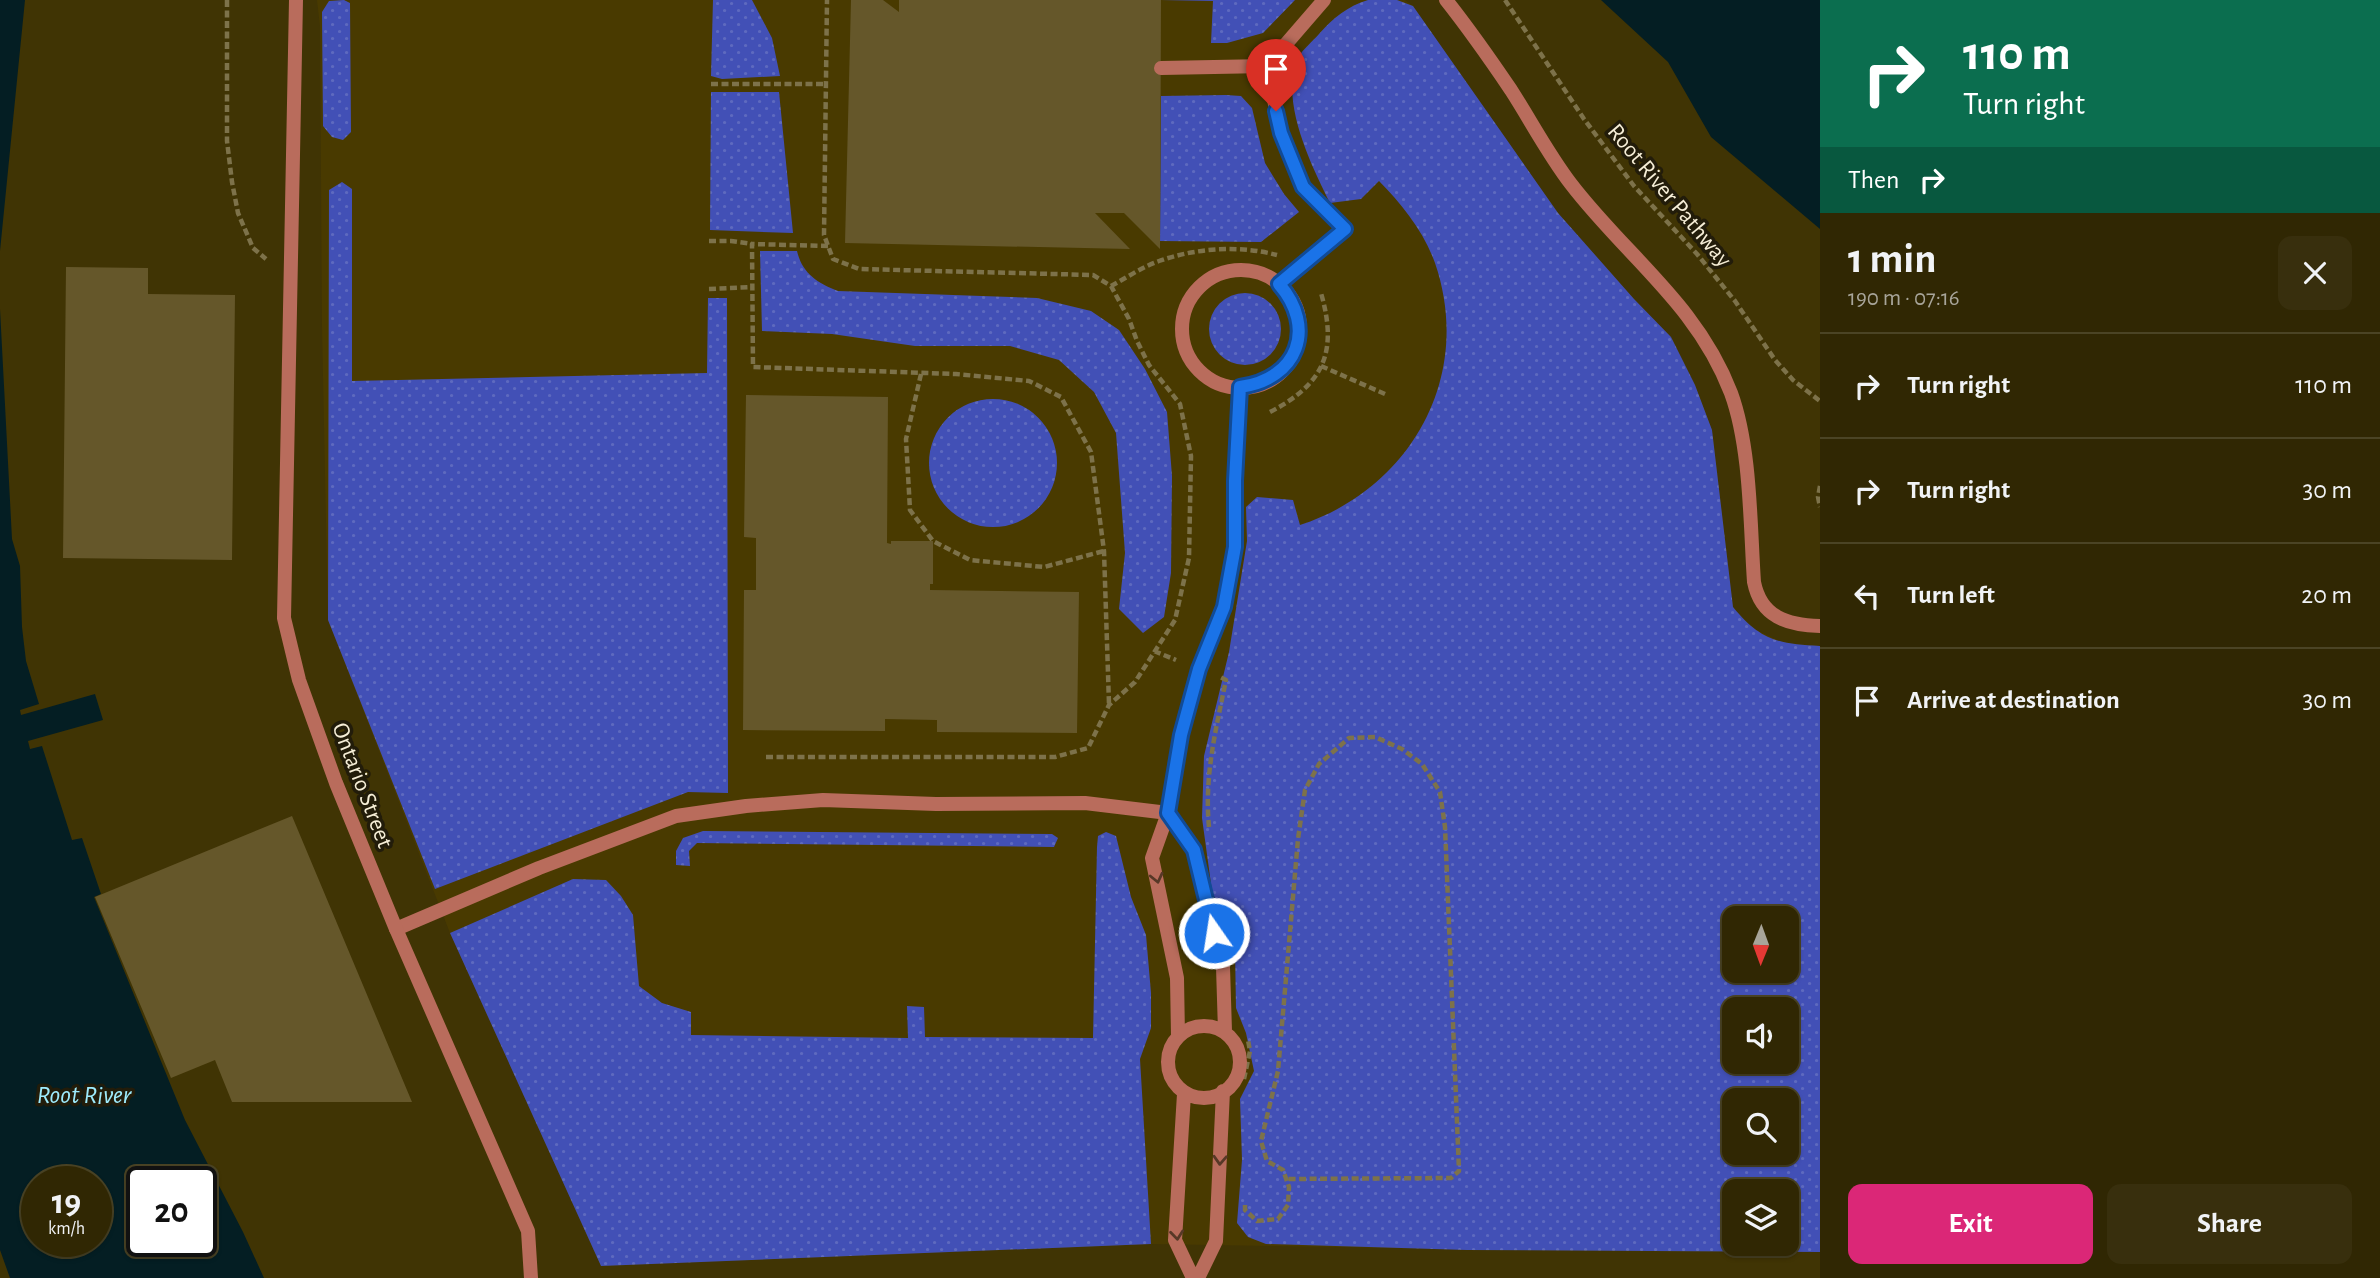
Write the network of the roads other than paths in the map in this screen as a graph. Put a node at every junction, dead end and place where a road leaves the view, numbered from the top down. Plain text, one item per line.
1 (296, 0) edge
2 (1324, 0) edge
3 (1446, 0) edge
4 (1267, 66) junction
5 (1161, 68) dead end
6 (1279, 284) junction
7 (1240, 387) junction
8 (1820, 626) edge
9 (1168, 813) junction
10 (396, 929) junction
11 (1225, 1031) junction
12 (1178, 1036) junction
13 (1223, 1091) junction
14 (1184, 1094) junction
15 (531, 1278) edge
16 (1195, 1278) edge

1 - 10 street, Ontario Street
2 - 4 street
3 - 8 street
4 - 5 street
4 - 6 street
6 - 7 street
6 - 7 street
7 - 9 street
9 - 10 street
9 - 11 street
9 -> 12 street
10 - 15 street, Ontario Street
11 - 12 street
11 - 13 street
12 - 14 street
13 - 14 street
13 -> 16 street
14 -> 16 street

